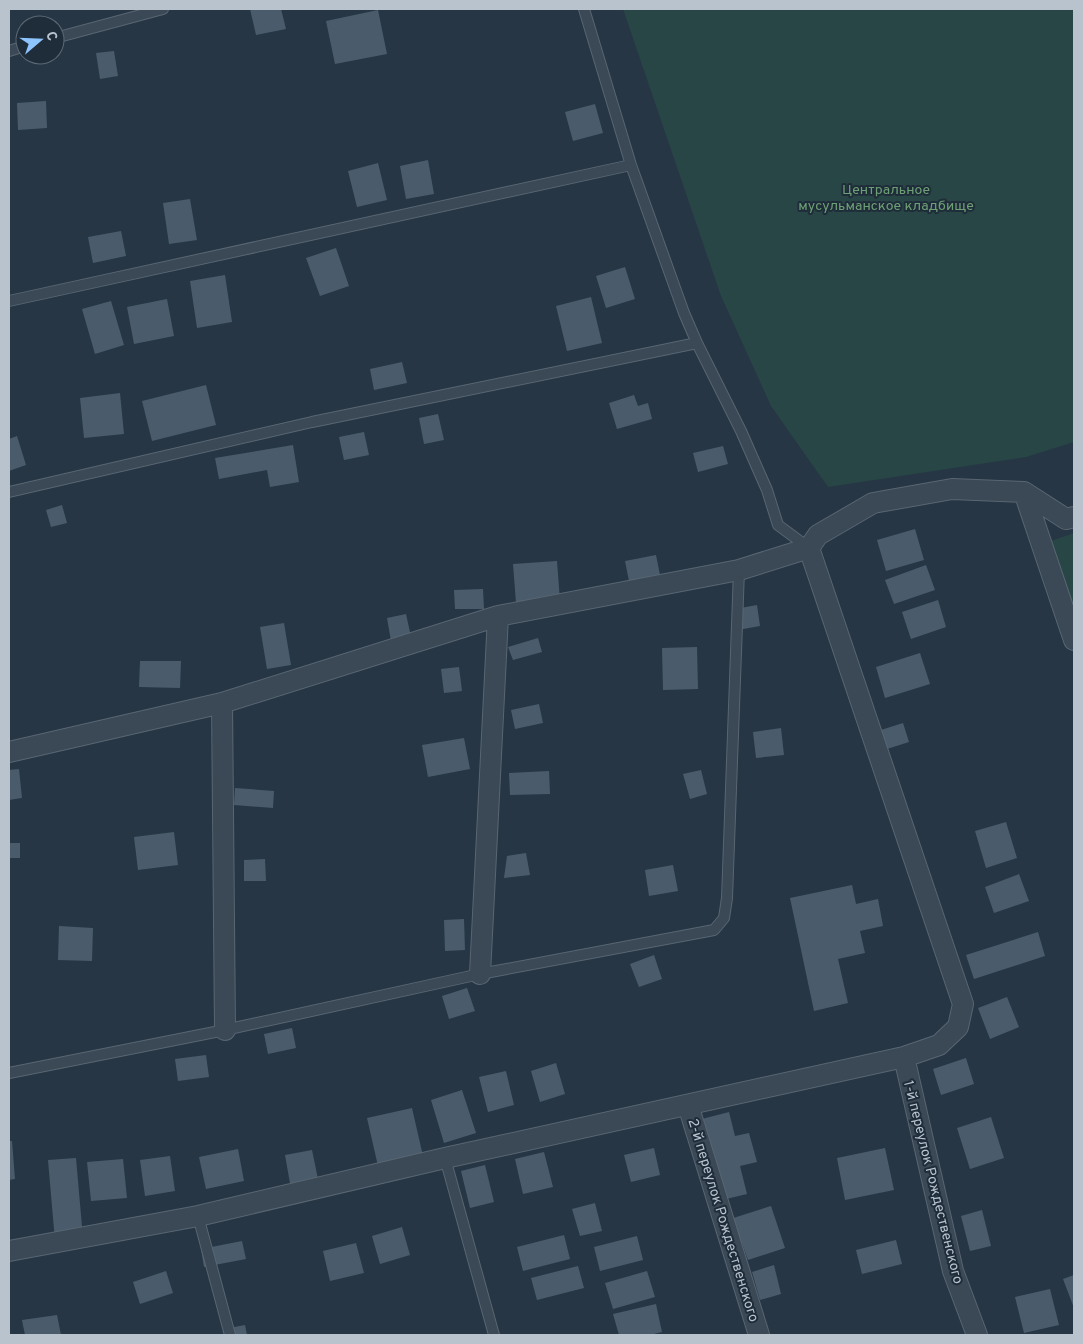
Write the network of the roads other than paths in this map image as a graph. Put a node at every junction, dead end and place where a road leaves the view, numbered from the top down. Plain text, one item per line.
1 (163, 9) edge
2 (584, 9) edge
3 (65, 35) edge
4 (631, 165) junction
5 (9, 301) edge
6 (696, 343) junction
7 (9, 492) edge
8 (1024, 492) junction
9 (1074, 516) edge
10 (809, 548) junction
11 (738, 570) junction
12 (498, 616) junction
13 (1074, 640) edge
14 (222, 703) junction
15 (9, 752) edge
16 (480, 974) junction
17 (226, 1030) junction
18 (904, 1057) junction
19 (9, 1073) edge
20 (688, 1105) junction
21 (445, 1158) junction
22 (198, 1216) junction
23 (9, 1251) edge
24 (230, 1335) edge
25 (494, 1335) edge
26 (759, 1335) edge
27 (977, 1335) edge

1 - 3 lane
2 - 4 lane
4 - 5 lane
4 - 6 lane
6 - 7 lane
6 - 10 lane
8 - 9 street
8 - 10 street
8 - 13 street
10 - 11 street
10 - 18 street
11 - 12 street
11 - 16 lane
12 - 14 street
12 - 16 street
14 - 15 street
14 - 17 street
16 - 17 lane
17 - 19 lane
18 - 20 street
18 - 27 street, 1-й переулок Рождественского
20 - 21 street
20 - 26 street, 2-й переулок Рождественского
21 - 22 street
21 - 25 lane
22 - 23 street
22 - 24 lane

